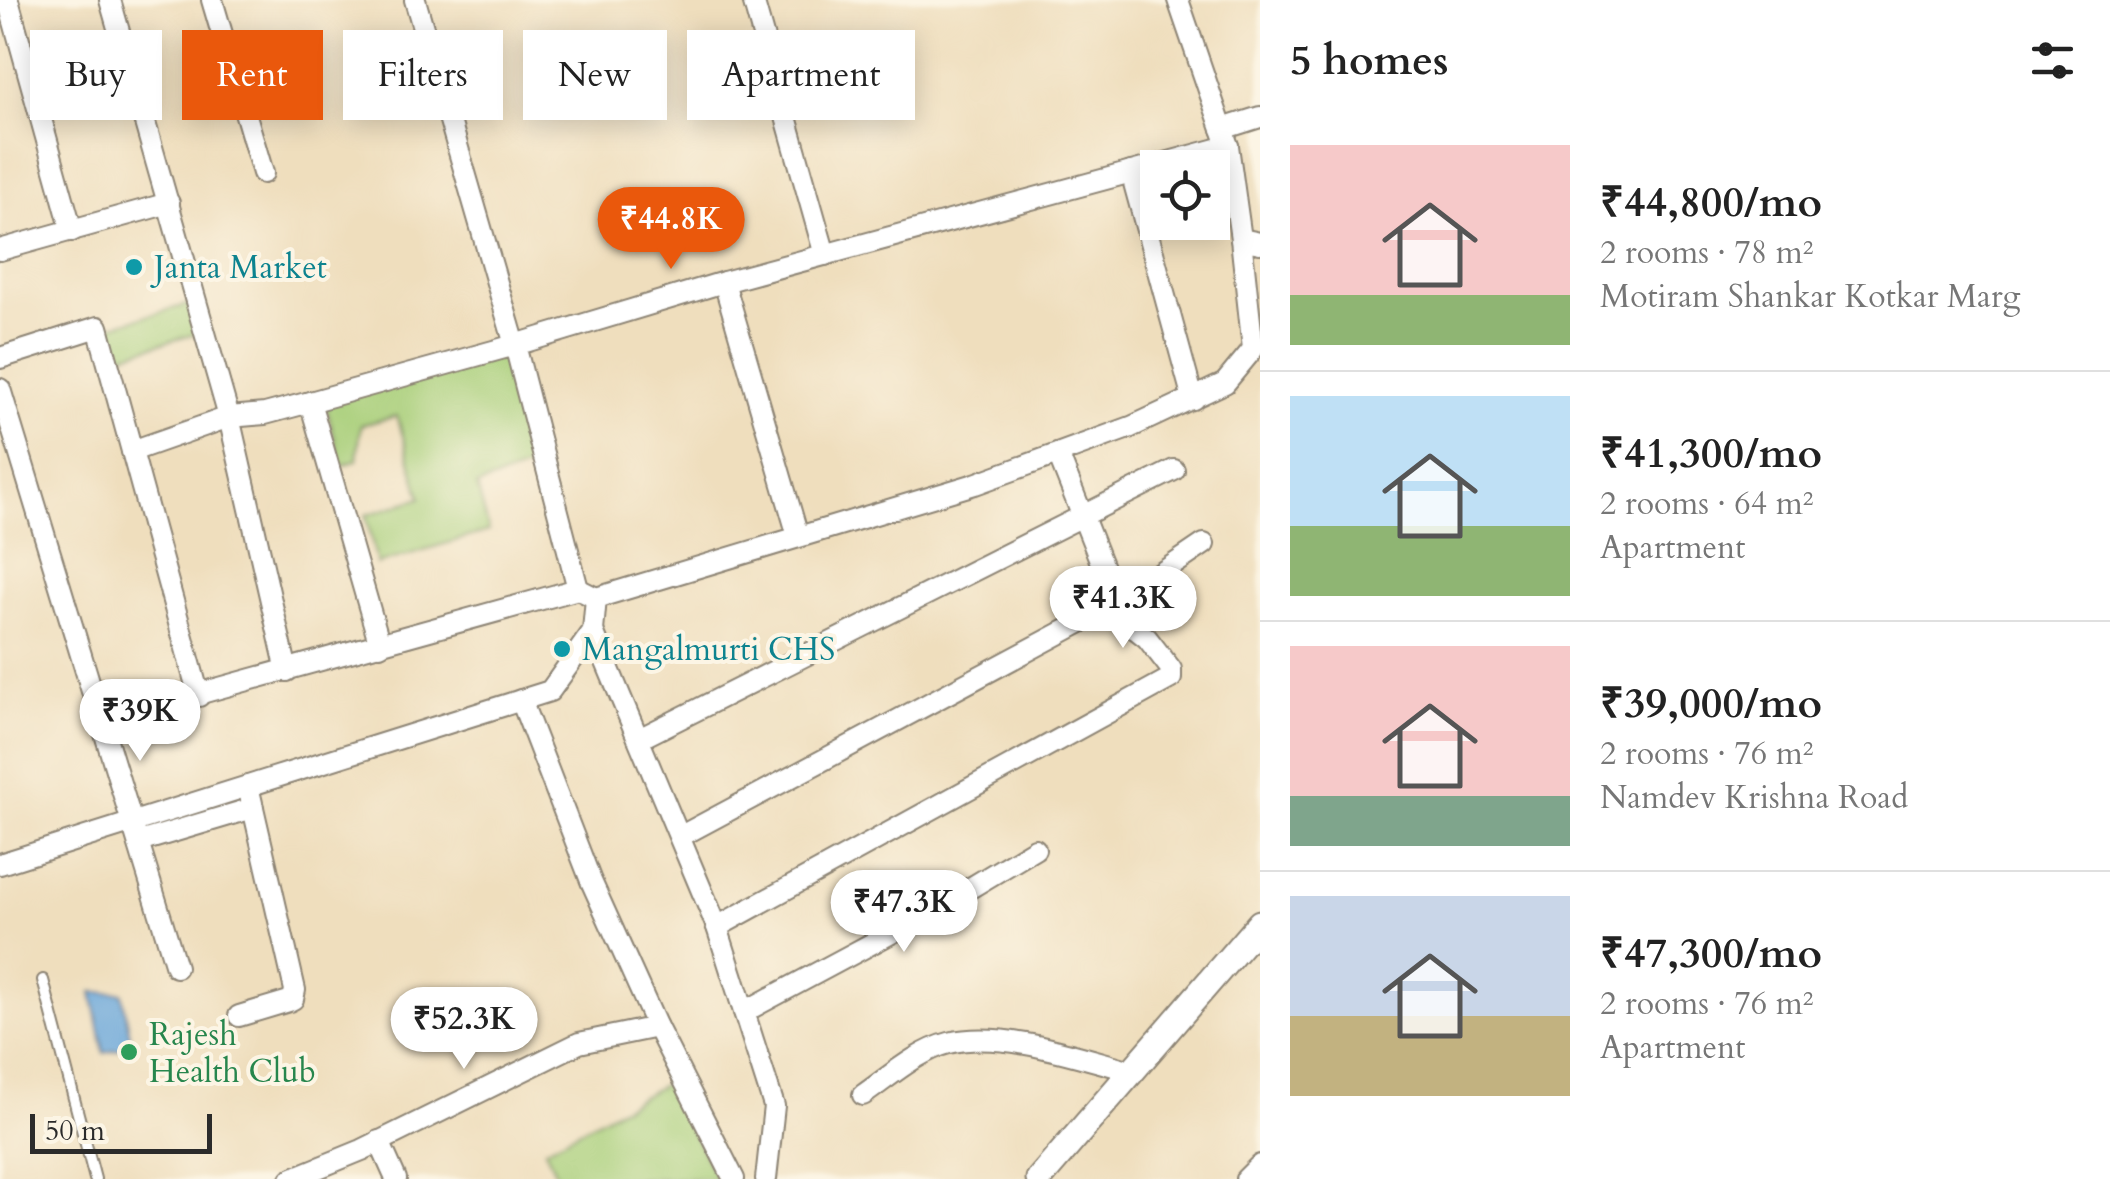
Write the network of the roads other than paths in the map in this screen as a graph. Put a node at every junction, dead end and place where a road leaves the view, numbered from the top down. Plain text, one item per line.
1 (8, 0) edge
2 (110, 0) edge
3 (212, 0) edge
4 (415, 0) edge
5 (754, 0) edge
6 (1178, 0) edge
7 (1260, 116) edge
8 (1225, 137) junction
9 (1131, 172) junction
10 (263, 173) dead end
11 (169, 203) junction
12 (72, 231) junction
13 (1251, 241) edge
14 (0, 250) edge
15 (825, 255) junction
16 (724, 282) junction
17 (514, 345) junction
18 (0, 358) edge
19 (1260, 365) edge
20 (1225, 383) junction
21 (0, 389) edge
22 (1193, 400) junction
23 (310, 402) junction
24 (229, 417) junction
25 (132, 451) junction
26 (1058, 454) junction
27 (1174, 470) dead end
28 (1082, 515) junction
29 (798, 536) junction
30 (1204, 544) dead end
31 (587, 593) junction
32 (1117, 603) junction
33 (593, 631) junction
34 (380, 645) junction
35 (286, 671) junction
36 (198, 696) junction
37 (521, 700) junction
38 (100, 722) junction
39 (639, 739) junction
40 (248, 786) junction
41 (252, 808) junction
42 (136, 832) junction
43 (681, 836) junction
44 (1036, 848) dead end
45 (0, 864) edge
46 (1260, 922) edge
47 (717, 927) junction
48 (176, 968) dead end
49 (44, 980) dead end
50 (744, 1012) junction
51 (240, 1016) dead end
52 (657, 1027) junction
53 (1132, 1071) junction
54 (863, 1094) dead end
55 (379, 1141) junction
56 (1260, 1165) edge
57 (95, 1179) edge
58 (292, 1179) edge
59 (396, 1179) edge
60 (734, 1179) edge
61 (766, 1179) edge
62 (1039, 1179) edge
63 (1247, 1179) edge

1 - 12 street
2 - 11 street
3 - 10 street
4 - 17 street
5 - 15 street
6 - 8 street
7 - 8 street
8 - 9 street
8 - 13 street
9 - 15 street
9 - 22 street
11 - 12 street
11 - 24 street
12 - 14 street
13 - 20 street
15 - 16 street
16 - 17 street
16 - 29 street
17 - 23 street
17 - 31 street
18 - 25 street
19 - 20 street
20 - 22 street
21 - 38 street
22 - 26 street
23 - 24 street
23 - 34 street
24 - 25 street
24 - 35 street
25 - 36 street
26 - 28 street
26 - 29 street
27 - 28 street
28 - 32 street
28 - 39 street
29 - 31 street
30 - 32 street
31 - 33 street
31 - 34 street
32 - 43 street
32 - 47 street
33 - 37 street
33 - 39 street
34 - 35 street
35 - 36 street
36 - 38 street
37 - 40 street
37 - 52 street
38 - 42 street
39 - 43 street
40 - 41 street
40 - 42 street
41 - 42 street
41 - 51 street
42 - 45 street
42 - 48 street
43 - 47 street
44 - 50 street
46 - 53 street
47 - 50 street
49 - 57 lane
50 - 61 street
52 - 55 street
52 - 60 street
53 - 54 street
53 - 62 street
55 - 58 street
55 - 59 street
56 - 63 street

